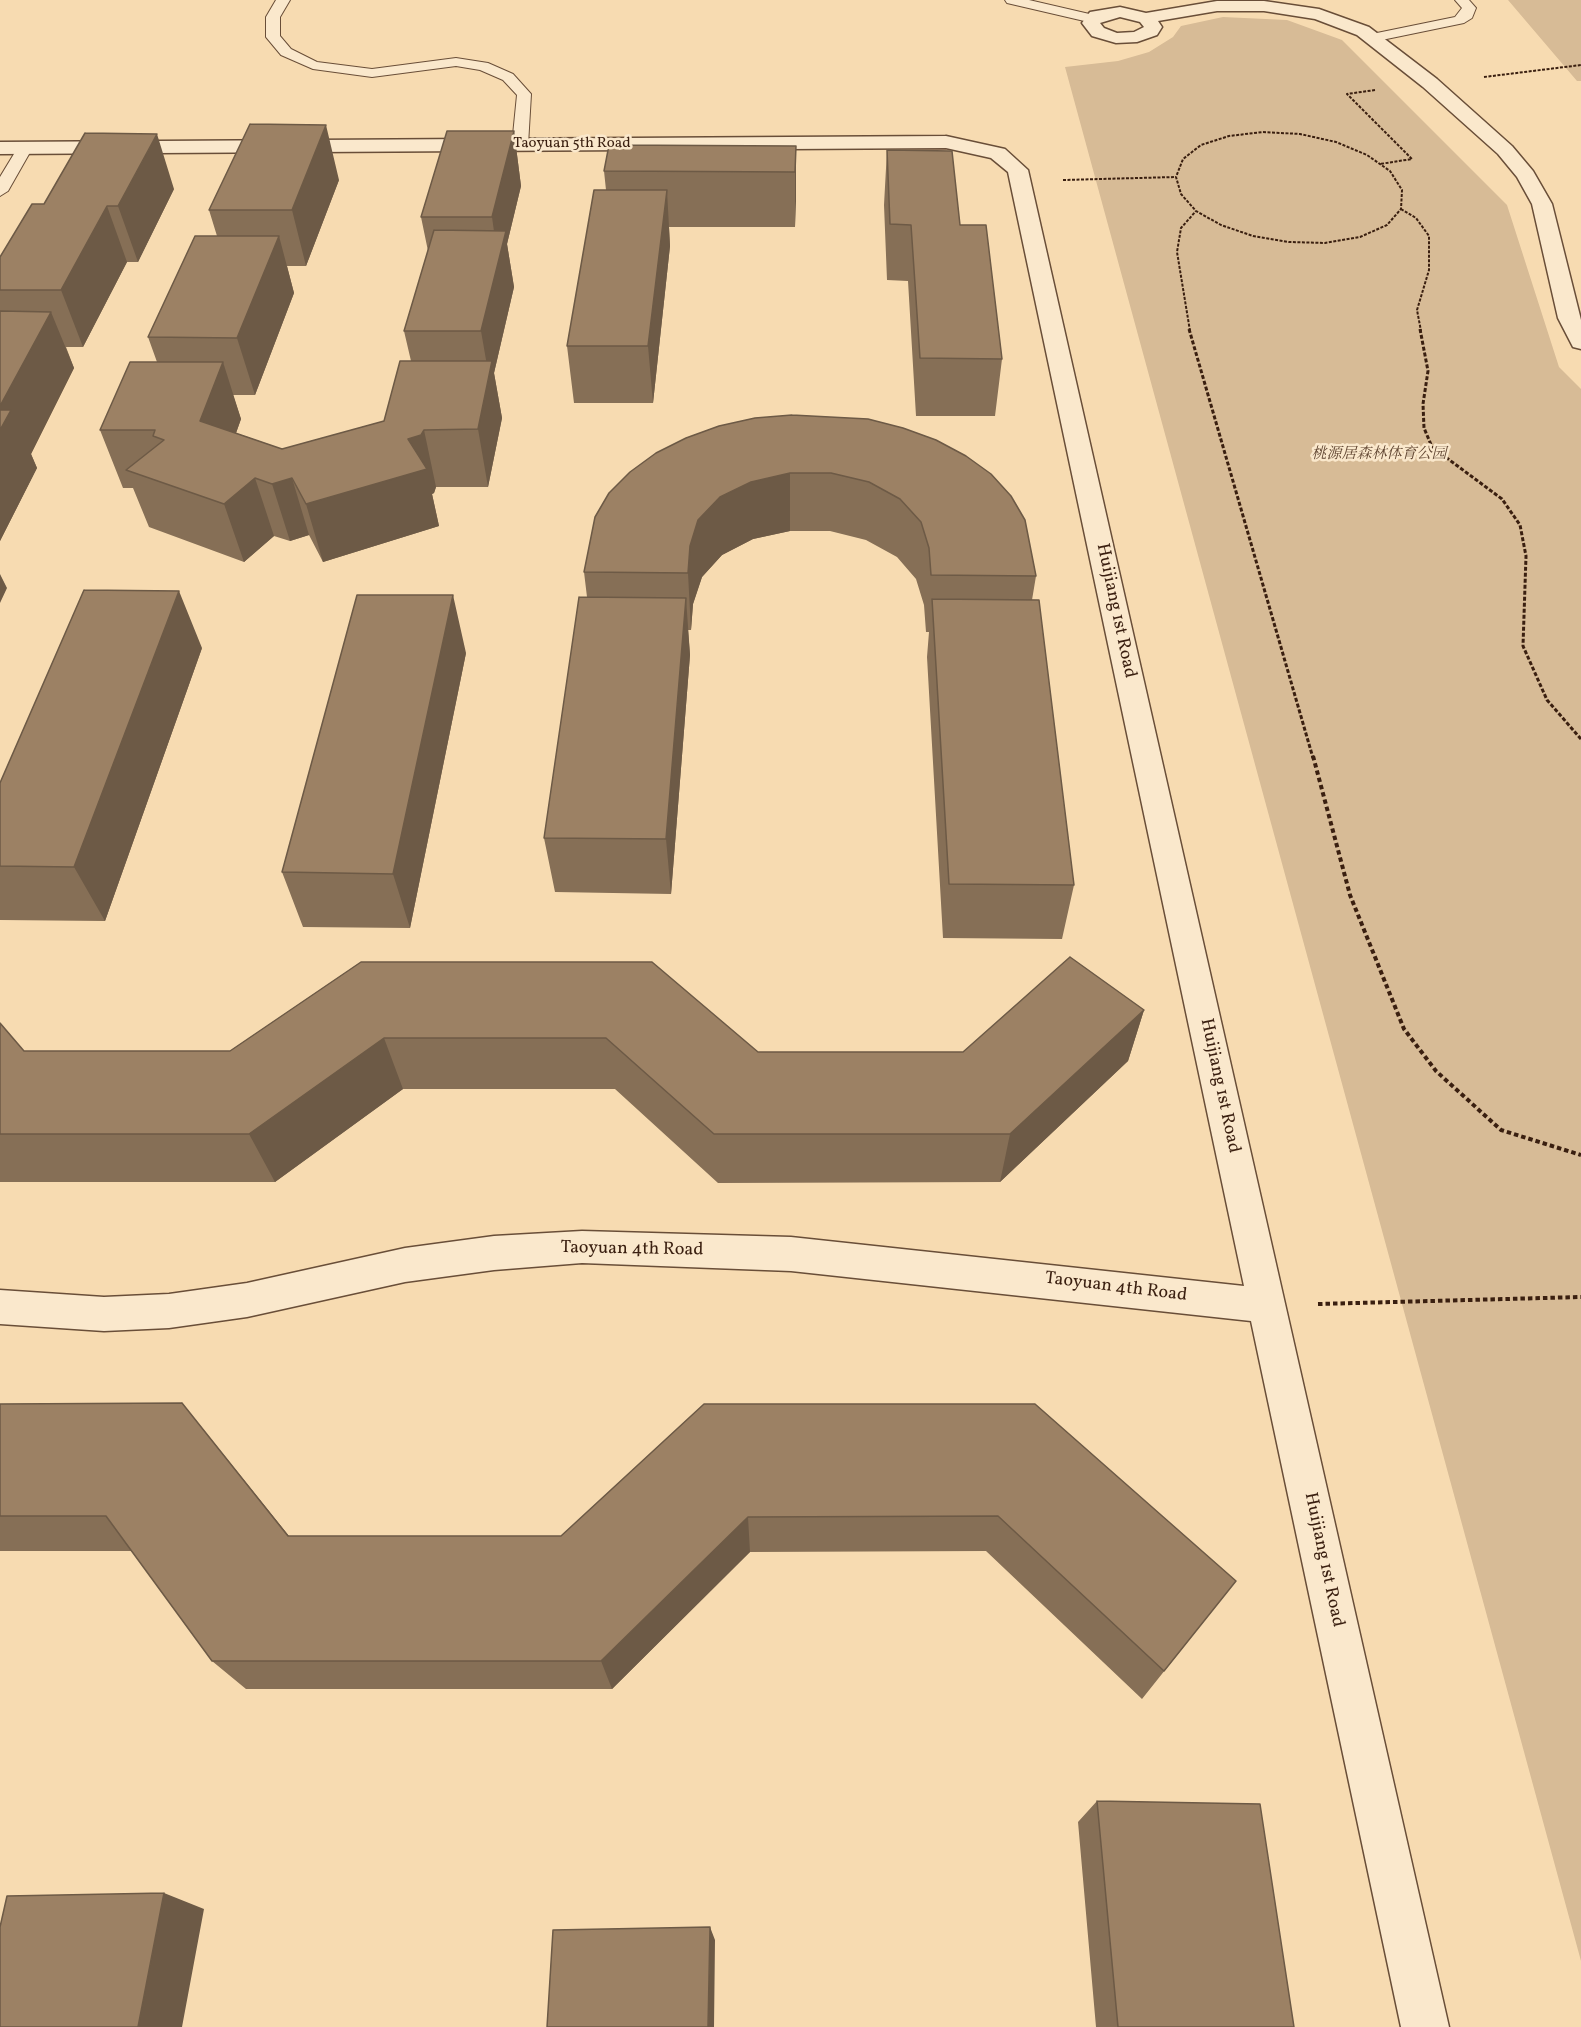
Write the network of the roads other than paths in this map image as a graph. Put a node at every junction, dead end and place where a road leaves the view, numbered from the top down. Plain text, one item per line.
1 (283, 0) edge
2 (1012, 0) edge
3 (1462, 0) edge
4 (1146, 18) junction
5 (1093, 20) junction
6 (1372, 38) junction
7 (520, 145) junction
8 (0, 147) edge
9 (25, 147) junction
10 (998, 153) joint
11 (0, 191) edge
12 (1581, 342) edge
13 (1267, 1305) junction
14 (0, 1307) edge
15 (1425, 2027) edge

1 - 7 lane
2 - 5 lane
3 - 6 lane
4 - 5 street
4 - 5 street
4 - 6 street
6 - 12 street
7 - 9 street, Taoyuan 5th Road
7 - 10 street, Taoyuan 5th Road
8 - 9 street, Taoyuan 5th Road
9 - 11 lane
10 - 13 street, Huijiang 1st Road
13 - 14 street, Taoyuan 4th Road
13 - 15 street, Huijiang 1st Road

